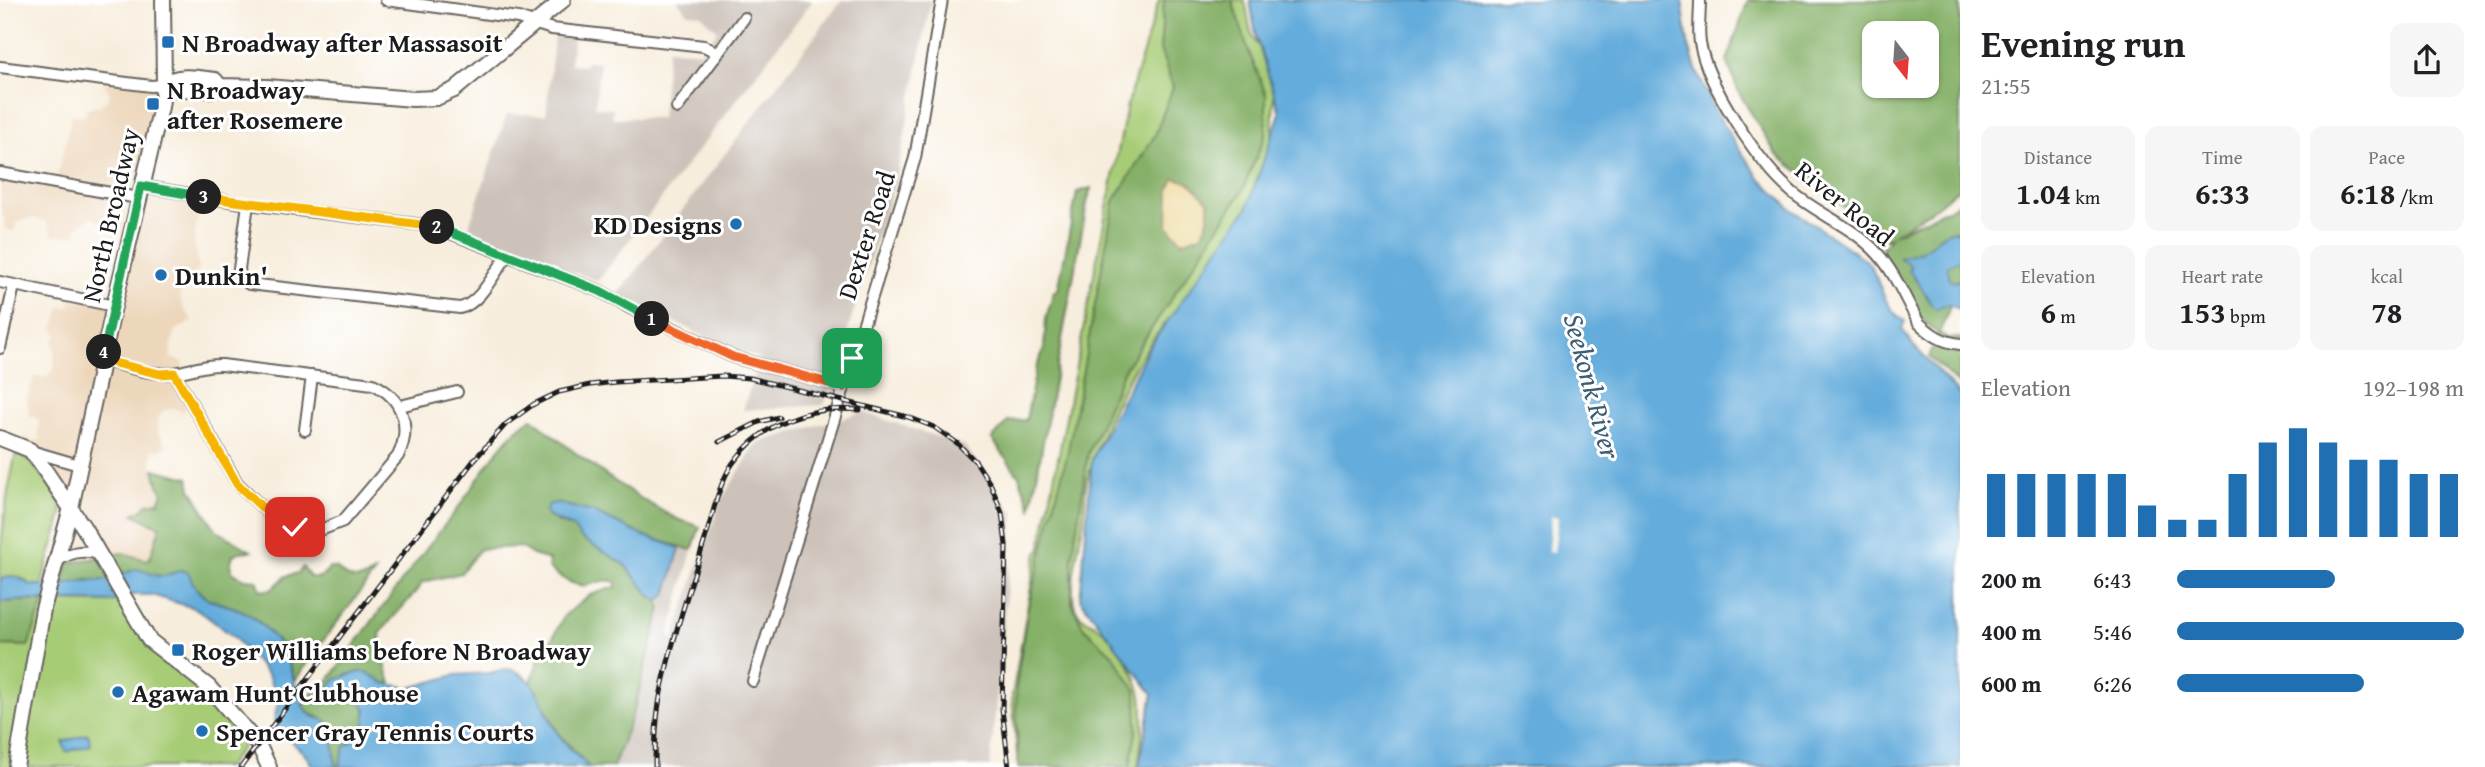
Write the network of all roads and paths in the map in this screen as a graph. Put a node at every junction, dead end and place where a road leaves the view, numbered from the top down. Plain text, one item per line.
1 (163, 0) edge
2 (386, 0) edge
3 (562, 0) edge
4 (942, 0) edge
5 (1700, 0) edge
6 (744, 18) dead end
7 (535, 23) junction
8 (718, 53) junction
9 (0, 67) edge
10 (164, 85) junction
11 (677, 108) dead end
12 (0, 173) edge
13 (139, 192) junction
14 (248, 204) junction
15 (508, 255) junction
16 (0, 282) edge
17 (14, 286) junction
18 (114, 306) junction
19 (1959, 347) edge
20 (0, 348) edge
21 (102, 360) junction
22 (174, 373) junction
23 (312, 376) junction
24 (843, 387) junction
25 (457, 393) dead end
26 (400, 406) junction
27 (304, 430) dead end
28 (0, 438) edge
29 (30, 450) junction
30 (79, 465) junction
31 (71, 508) junction
32 (100, 554) junction
33 (54, 563) junction
34 (753, 681) dead end
35 (16, 767) edge
36 (269, 767) edge

1 - 10 main road, North Broadway
2 - 7 street
3 - 7 main road
4 - 24 street, Dexter Road
5 - 19 street, River Road
6 - 8 street
7 - 8 street
7 - 10 main road
8 - 11 street
9 - 10 street
10 - 13 main road, North Broadway
12 - 13 street
13 - 14 street
13 - 18 main road, North Broadway
14 - 15 street
14 - 15 street
15 - 24 street
16 - 17 street
17 - 18 street
17 - 20 street
18 - 21 main road, North Broadway
21 - 22 street
21 - 30 main road, North Broadway
22 - 23 street
22 - 26 street
23 - 26 street
23 - 27 street
24 - 34 street, Dexter Road
25 - 26 street
28 - 29 main road
29 - 30 street
29 - 31 main road
30 - 31 main road, North Broadway
31 - 32 main road
31 - 33 main road, North Broadway
32 - 33 street
32 - 36 main road
33 - 35 main road, North Broadway

